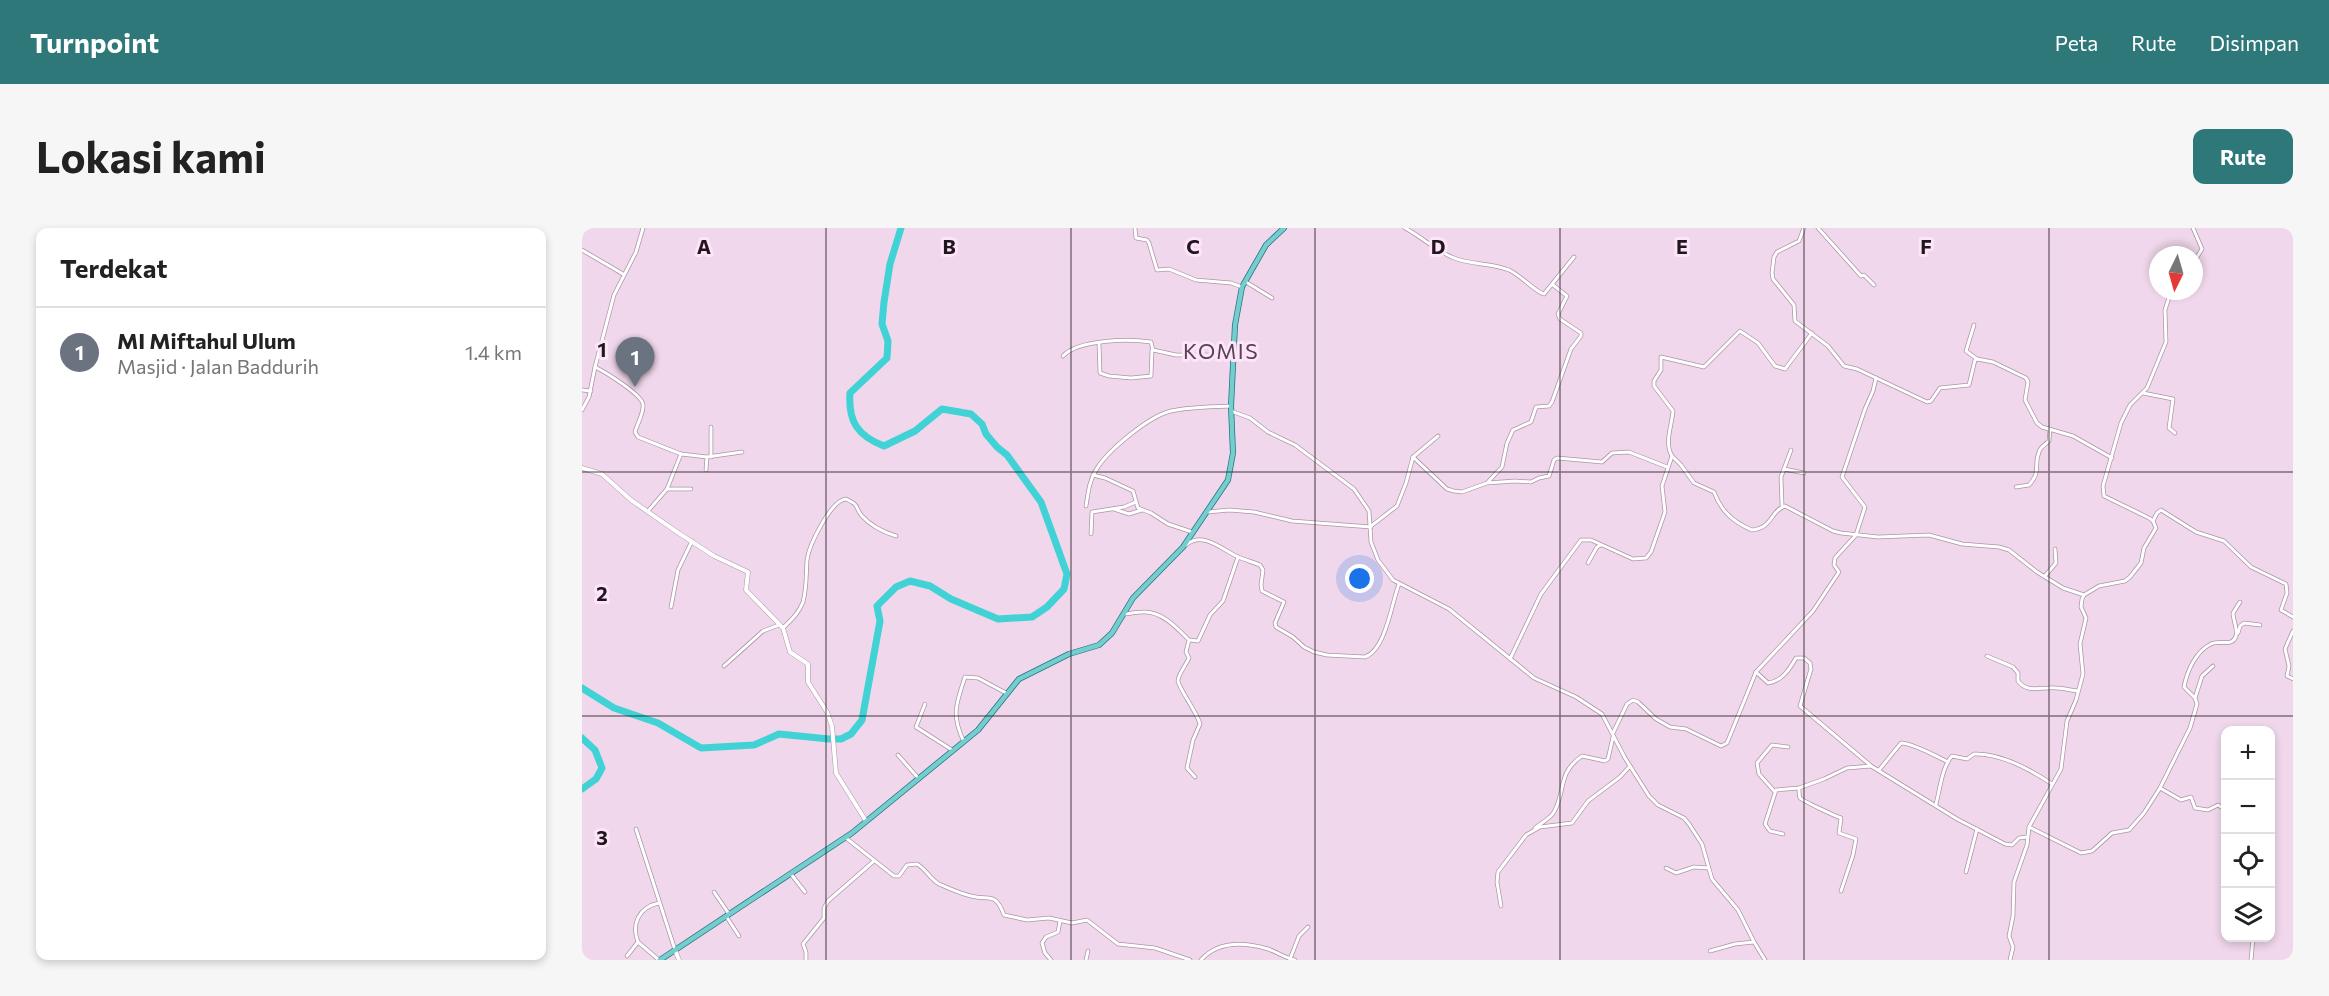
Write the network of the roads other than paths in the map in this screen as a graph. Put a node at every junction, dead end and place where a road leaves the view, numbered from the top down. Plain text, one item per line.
1 (643, 228) edge
2 (1135, 228) edge
3 (1284, 228) edge
4 (1405, 228) edge
5 (1804, 228) edge
6 (1818, 228) edge
7 (2193, 228) edge
8 (2201, 246) edge
9 (582, 250) edge
10 (1574, 257) dead end
11 (623, 274) junction
12 (1244, 281) junction
13 (1553, 285) junction
14 (1874, 285) dead end
15 (1242, 287) junction
16 (1272, 298) dead end
17 (2168, 300) edge
18 (1974, 325) dead end
19 (1812, 333) junction
20 (1099, 343) junction
21 (1152, 348) junction
22 (1234, 355) junction
23 (1063, 356) dead end
24 (1977, 359) junction
25 (596, 367) junction
26 (1876, 378) junction
27 (582, 390) edge
28 (591, 391) junction
29 (2143, 393) junction
30 (1231, 408) junction
31 (582, 410) edge
32 (711, 427) dead end
33 (2050, 429) junction
34 (2175, 434) dead end
35 (1437, 436) dead end
36 (1791, 450) dead end
37 (742, 452) dead end
38 (681, 454) junction
39 (1672, 456) junction
40 (709, 457) junction
41 (1413, 457) junction
42 (2112, 458) junction
43 (1667, 467) junction
44 (582, 468) edge
45 (1784, 469) junction
46 (706, 470) dead end
47 (1804, 473) dead end
48 (1093, 475) junction
49 (1487, 483) junction
50 (2016, 487) dead end
51 (667, 489) junction
52 (691, 489) dead end
53 (1136, 502) junction
54 (1782, 505) junction
55 (1086, 506) dead end
56 (1113, 509) junction
57 (1143, 510) junction
58 (648, 512) junction
59 (1208, 512) junction
60 (2154, 521) junction
61 (1371, 526) junction
62 (1193, 533) junction
63 (1091, 534) dead end
64 (1856, 535) junction
65 (896, 536) dead end
66 (692, 541) junction
67 (1602, 545) junction
68 (1184, 547) junction
69 (2055, 549) dead end
70 (1238, 557) junction
71 (1588, 563) dead end
72 (2045, 576) junction
73 (1399, 584) junction
74 (2084, 595) junction
75 (2240, 602) dead end
76 (671, 607) dead end
77 (1123, 614) junction
78 (2293, 617) edge
79 (2260, 625) dead end
80 (782, 626) junction
81 (2293, 631) edge
82 (2236, 635) junction
83 (1190, 640) junction
84 (1987, 657) dead end
85 (1510, 659) junction
86 (724, 666) dead end
87 (2213, 666) dead end
88 (1756, 672) junction
89 (2293, 680) edge
90 (2078, 691) junction
91 (1007, 694) junction
92 (2195, 698) junction
93 (925, 704) dead end
94 (1613, 734) junction
95 (963, 742) junction
96 (1788, 747) dead end
97 (954, 751) junction
98 (898, 755) dead end
99 (1948, 762) junction
100 (1630, 766) junction
101 (1871, 766) junction
102 (1879, 770) junction
103 (1195, 777) dead end
104 (919, 779) junction
105 (2052, 784) junction
106 (1799, 788) junction
107 (2160, 788) junction
108 (1775, 792) junction
109 (1936, 804) junction
110 (2221, 807) edge
111 (866, 821) junction
112 (2029, 827) junction
113 (636, 829) dead end
114 (1533, 829) junction
115 (1977, 829) junction
116 (1783, 834) dead end
117 (2027, 837) junction
118 (846, 838) junction
119 (874, 861) junction
120 (1666, 868) dead end
121 (1708, 868) junction
122 (1966, 872) dead end
123 (791, 874) junction
124 (1841, 891) dead end
125 (714, 892) dead end
126 (804, 892) dead end
127 (659, 903) junction
128 (1501, 906) dead end
129 (728, 915) junction
130 (1060, 921) junction
131 (1308, 927) dead end
132 (739, 936) dead end
133 (638, 942) junction
134 (1754, 942) junction
135 (2253, 942) edge
136 (675, 950) junction
137 (1088, 951) dead end
138 (1710, 951) dead end
139 (627, 956) dead end
140 (1290, 959) edge
141 (659, 960) edge
142 (679, 960) edge
143 (806, 960) edge
144 (1052, 960) edge
145 (1086, 960) edge
146 (1190, 960) edge
147 (1201, 960) edge
148 (1295, 960) edge
149 (1765, 960) edge
150 (2010, 960) edge
151 (2251, 960) edge

1 - 11 street
2 - 15 street
3 - 12 main road
4 - 13 street
5 - 19 street
6 - 14 street
7 - 8 street
9 - 11 street
10 - 13 street
11 - 25 street
12 - 15 main road
12 - 16 street
13 - 49 street
15 - 22 main road
17 - 29 street
18 - 24 street
19 - 26 street
19 - 39 street
20 - 21 street
20 - 21 street
20 - 23 street
21 - 22 street
22 - 30 main road
24 - 26 street
24 - 33 street
25 - 28 street
25 - 38 street
26 - 64 street
27 - 28 street
28 - 31 street
29 - 34 street
29 - 42 street
30 - 48 street
30 - 59 main road
30 - 61 street
32 - 40 street
33 - 42 street
33 - 50 street
35 - 41 street
36 - 45 street
37 - 40 street
38 - 40 street
38 - 51 street
39 - 43 street
39 - 54 street
40 - 46 street
41 - 49 street
41 - 61 street
42 - 60 street
43 - 49 street
43 - 67 street
44 - 58 street
45 - 47 street
45 - 54 street
48 - 53 street
48 - 55 street
51 - 52 street
51 - 58 street
53 - 56 street
53 - 57 street
54 - 64 street
56 - 57 street
56 - 63 street
57 - 62 street
58 - 66 street
59 - 61 street
59 - 62 main road
60 - 74 street
60 - 78 street
61 - 73 street
62 - 68 main road
64 - 72 street
64 - 88 street
65 - 80 street
66 - 76 street
66 - 80 street
67 - 71 street
67 - 85 street
68 - 70 street
68 - 77 main road
69 - 72 street
70 - 73 street
70 - 83 street
72 - 74 street
73 - 85 street
74 - 90 street
75 - 82 street
77 - 83 street
77 - 91 main road
79 - 82 street
80 - 86 street
80 - 111 street
81 - 89 street
82 - 92 street
83 - 103 street
84 - 90 street
85 - 94 street
87 - 92 street
88 - 94 street
88 - 101 street
90 - 105 street
91 - 95 main road
91 - 95 street
92 - 107 street
93 - 97 street
94 - 100 street
94 - 114 street
95 - 97 main road
96 - 108 street
97 - 104 main road
98 - 104 street
99 - 102 street
99 - 105 street
99 - 109 street
100 - 114 street
100 - 121 street
101 - 102 street
101 - 106 street
102 - 109 street
104 - 111 main road
105 - 112 street
106 - 108 street
106 - 124 street
107 - 110 street
107 - 112 street
108 - 116 street
109 - 115 street
111 - 118 main road
112 - 117 street
113 - 127 street
114 - 128 street
115 - 117 street
115 - 122 street
117 - 150 street
118 - 119 street
118 - 123 main road
119 - 130 street
119 - 143 street
120 - 121 street
121 - 134 street
123 - 126 street
123 - 129 main road
125 - 129 street
127 - 133 street
127 - 136 street
129 - 132 street
129 - 136 main road
130 - 144 street
130 - 146 street
131 - 140 street
133 - 139 street
133 - 141 street
134 - 138 street
134 - 149 street
135 - 151 street
136 - 141 main road
136 - 142 street
137 - 145 street
140 - 147 street
140 - 148 street

